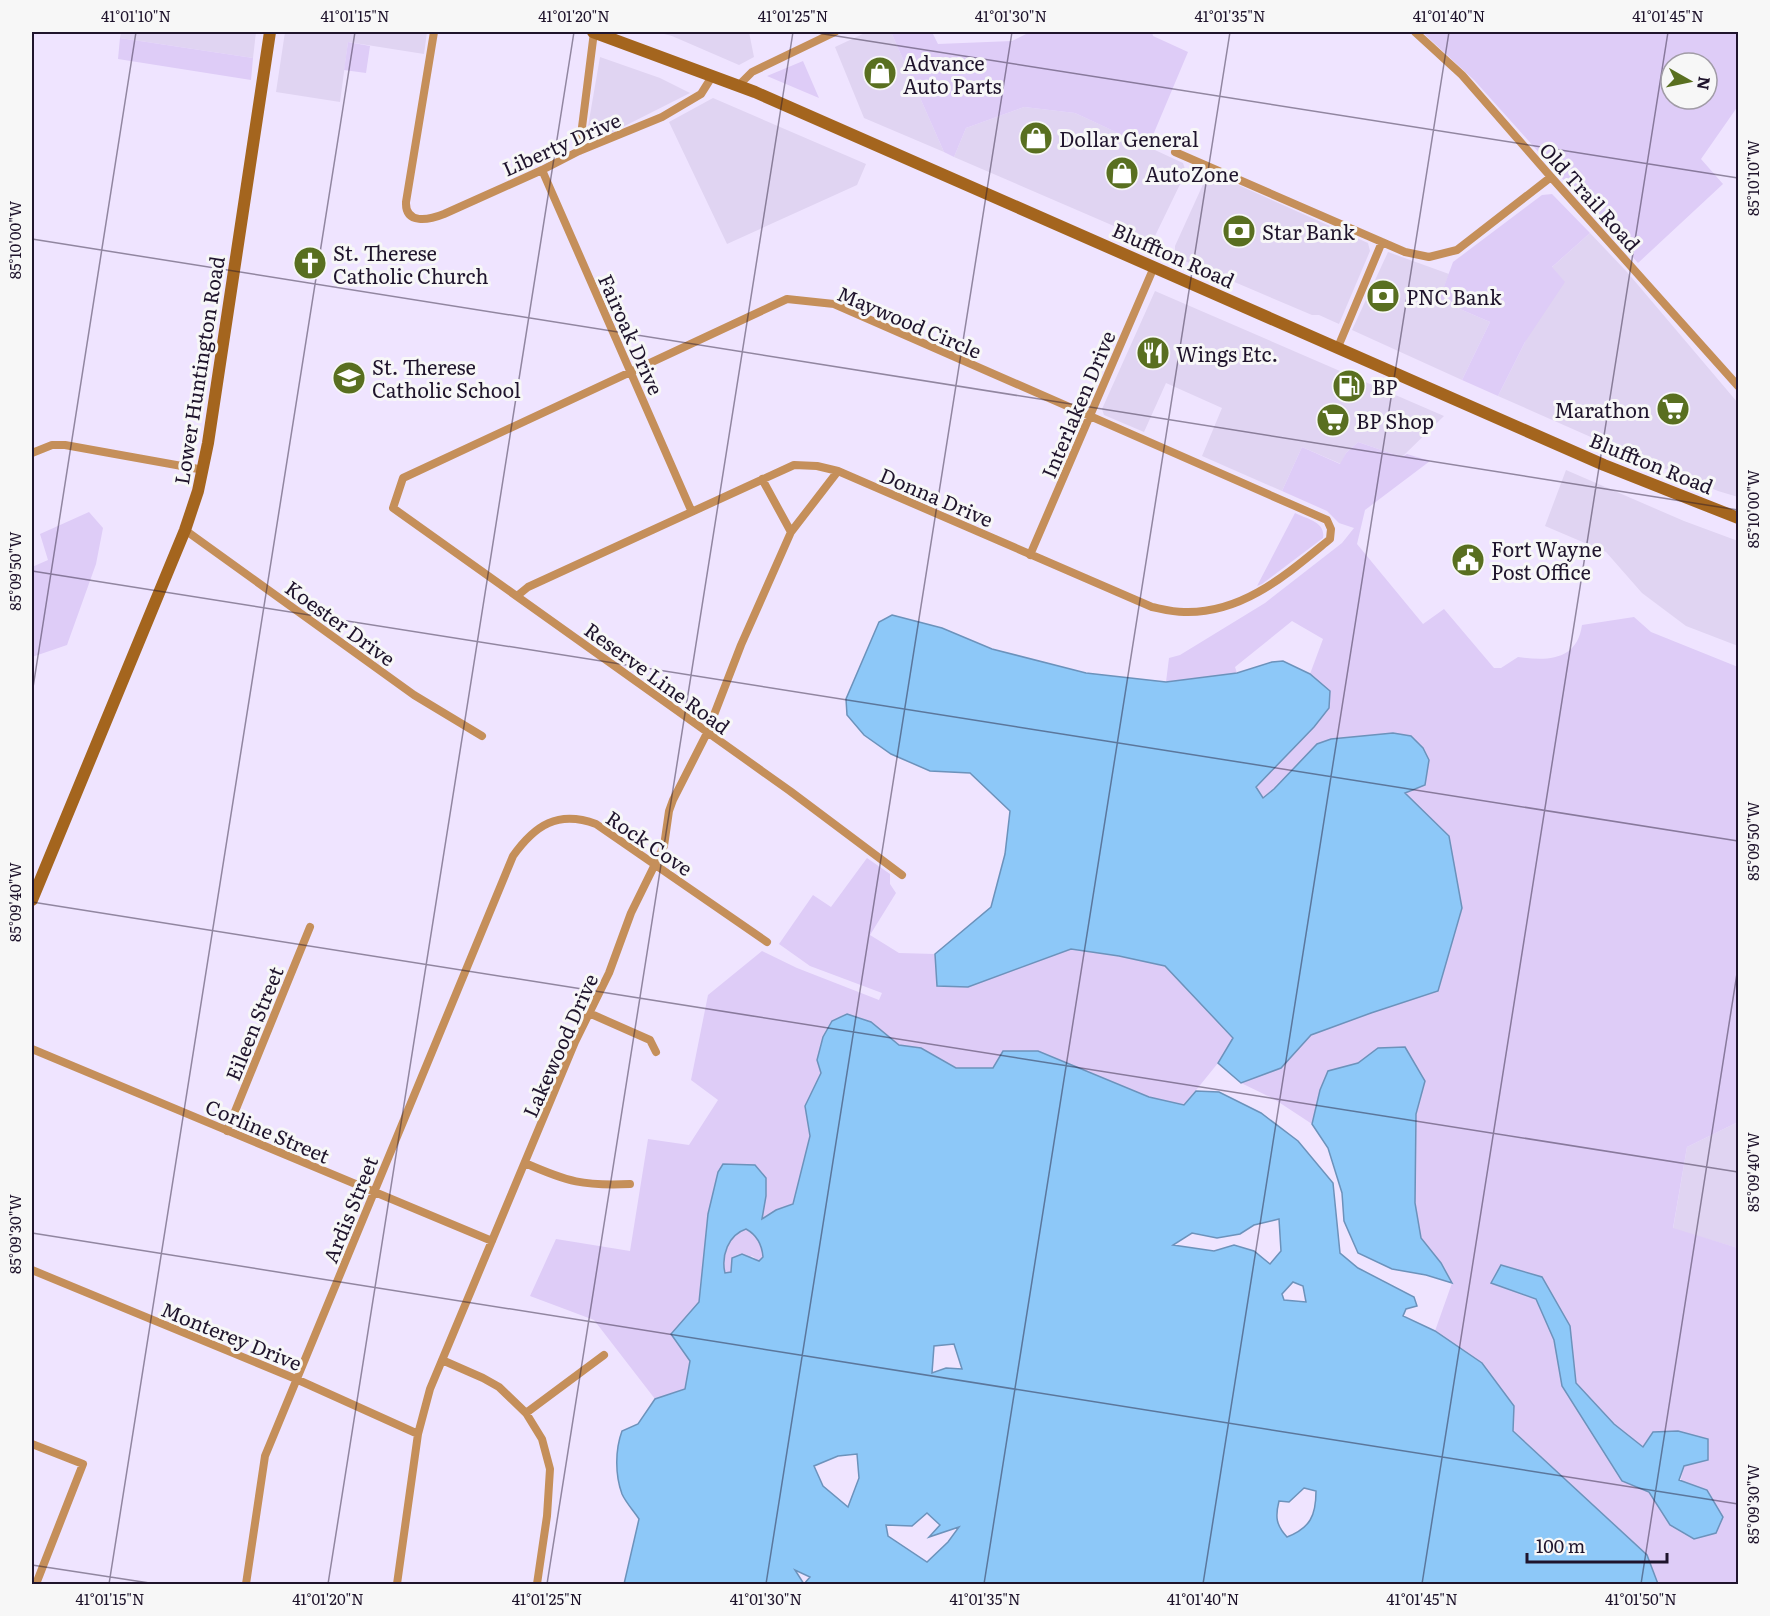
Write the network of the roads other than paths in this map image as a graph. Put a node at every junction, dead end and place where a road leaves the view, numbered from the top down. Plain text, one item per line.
1 (270, 32) edge
2 (435, 32) edge
3 (594, 32) edge
4 (835, 32) edge
5 (1415, 32) edge
6 (713, 75) junction
7 (739, 85) junction
8 (579, 151) junction
9 (1175, 152) dead end
10 (542, 170) junction
11 (1551, 177) junction
12 (1382, 242) junction
13 (1154, 267) junction
14 (1338, 347) junction
15 (631, 372) junction
16 (1738, 386) edge
17 (1091, 417) junction
18 (32, 453) edge
19 (204, 470) junction
20 (838, 471) junction
21 (762, 479) junction
22 (393, 508) joint
23 (691, 510) junction
24 (1738, 518) edge
25 (1331, 529) joint
26 (185, 530) junction
27 (791, 532) junction
28 (1030, 555) junction
29 (517, 596) junction
30 (707, 733) junction
31 (482, 736) dead end
32 (513, 856) joint
33 (655, 864) junction
34 (902, 874) dead end
35 (32, 900) edge
36 (310, 927) dead end
37 (767, 942) dead end
38 (589, 1013) junction
39 (32, 1049) edge
40 (656, 1052) dead end
41 (227, 1131) junction
42 (525, 1163) junction
43 (630, 1184) dead end
44 (374, 1192) junction
45 (492, 1241) junction
46 (32, 1270) edge
47 (604, 1355) dead end
48 (442, 1360) junction
49 (296, 1379) junction
50 (526, 1413) junction
51 (418, 1434) junction
52 (32, 1444) edge
53 (36, 1584) edge
54 (246, 1584) edge
55 (397, 1584) edge
56 (537, 1584) edge

1 - 19 main road, Lower Huntington Road
2 - 10 street, Liberty Drive
3 - 6 main road, Bluffton Road
3 - 8 street
4 - 7 street
5 - 11 street, Old Trail Road
6 - 7 main road, Bluffton Road
6 - 8 street, Liberty Drive
7 - 13 main road, Bluffton Road
8 - 10 street, Liberty Drive
9 - 12 street
10 - 15 street, Fairoak Drive
11 - 12 street
11 - 16 street, Old Trail Road
12 - 14 street
13 - 14 main road, Bluffton Road
13 - 17 street, Interlaken Drive
14 - 24 main road, Bluffton Road
15 - 17 street, Maywood Circle
15 - 22 street, Maywood Circle
15 - 23 street, Fairoak Drive
17 - 25 street, Maywood Circle
17 - 28 street, Interlaken Drive
18 - 19 street
19 - 26 main road, Lower Huntington Road
20 - 21 street, Donna Drive
20 - 27 street, Lakewood Drive
20 - 28 street, Donna Drive
21 - 23 street, Donna Drive
21 - 27 street
22 - 29 street, Reserve Line Road
23 - 29 street, Donna Drive
25 - 28 street, Donna Drive
26 - 31 street, Koester Drive
26 - 35 main road, Lower Huntington Road
27 - 30 street, Lakewood Drive
29 - 30 street, Reserve Line Road
30 - 33 street, Lakewood Drive
30 - 34 street, Reserve Line Road
32 - 33 street, Rock Cove
32 - 44 street, Ardis Street
33 - 37 street, Rock Cove
33 - 38 street, Lakewood Drive
36 - 41 street, Eileen Street
38 - 40 street
38 - 42 street, Lakewood Drive
39 - 41 street, Corline Street
41 - 44 street, Corline Street
42 - 43 street
42 - 45 street, Lakewood Drive
44 - 45 street, Corline Street
44 - 49 street, Ardis Street
45 - 48 street, Lakewood Drive
46 - 49 street, Monterey Drive
47 - 50 street
48 - 50 street
48 - 51 street, Lakewood Drive
49 - 51 street, Monterey Drive
49 - 54 street, Ardis Street
50 - 56 street
51 - 55 street, Lakewood Drive
52 - 53 street

